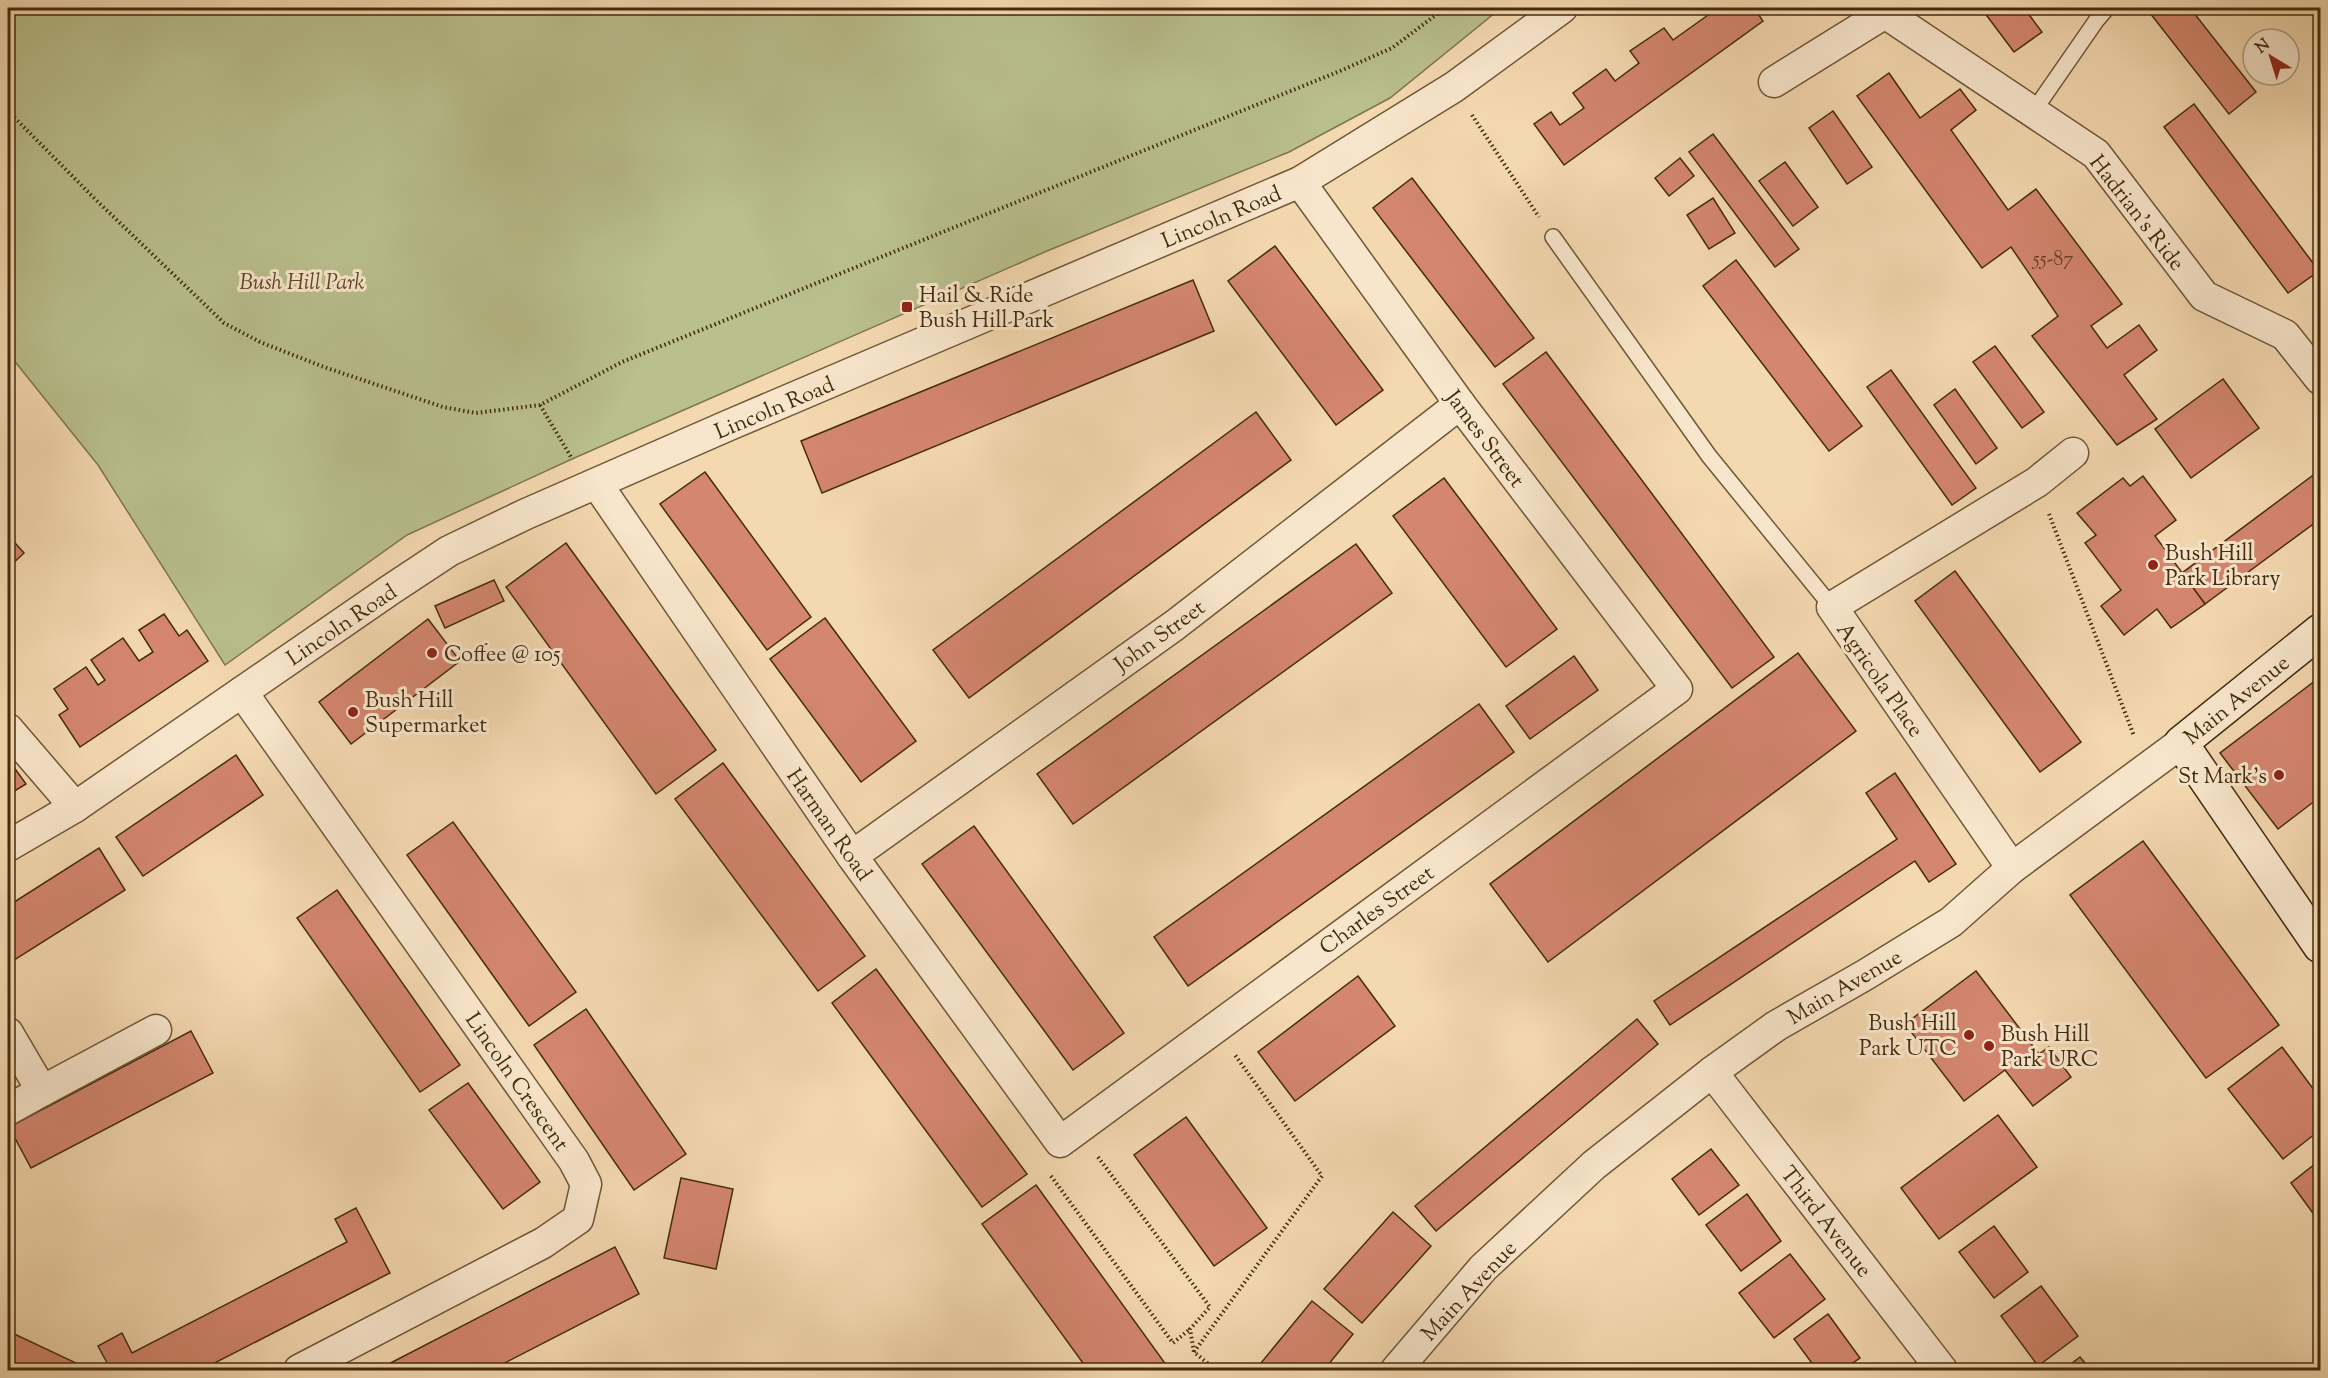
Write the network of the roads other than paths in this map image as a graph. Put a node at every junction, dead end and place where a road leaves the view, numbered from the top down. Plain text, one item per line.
1 (1562, 8) edge
2 (2107, 8) edge
3 (1884, 10) edge
4 (1774, 82) dead end
5 (2033, 112) junction
6 (1300, 182) junction
7 (1553, 237) road end
8 (2320, 379) edge
9 (1460, 404) junction
10 (2073, 453) dead end
11 (597, 484) junction
12 (1832, 607) junction
13 (2320, 631) edge
14 (1677, 689) joint
15 (242, 692) junction
16 (8, 729) edge
17 (2181, 743) junction
18 (75, 807) junction
19 (8, 846) edge
20 (852, 856) junction
21 (2012, 868) junction
22 (2320, 946) edge
23 (156, 1030) dead end
24 (8, 1033) edge
25 (1712, 1072) junction
26 (42, 1091) junction
27 (8, 1110) edge
28 (1068, 1136) joint
29 (299, 1371) edge
30 (1396, 1371) edge
31 (1942, 1371) edge

1 - 6 street, Lincoln Road
2 - 5 lane
3 - 4 street, Hadrian's Ride
3 - 5 street, Hadrian's Ride
5 - 8 street, Hadrian's Ride
6 - 9 street, James Street
6 - 11 street, Lincoln Road
7 - 12 lane
9 - 14 street, James Street
9 - 20 street, John Street
10 - 12 street, Agricola Place
11 - 15 street, Lincoln Road
11 - 20 street, Harman Road
12 - 21 street, Agricola Place
13 - 17 street, Main Avenue
14 - 28 street, Charles Street
15 - 18 street, Lincoln Road
15 - 29 street, Lincoln Crescent
16 - 18 street
17 - 21 street, Main Avenue
17 - 22 street
18 - 19 street, Lincoln Road
20 - 28 street, Harman Road
21 - 25 street, Main Avenue
23 - 26 street
24 - 26 street
25 - 30 street, Main Avenue
25 - 31 street, Third Avenue
26 - 27 street

